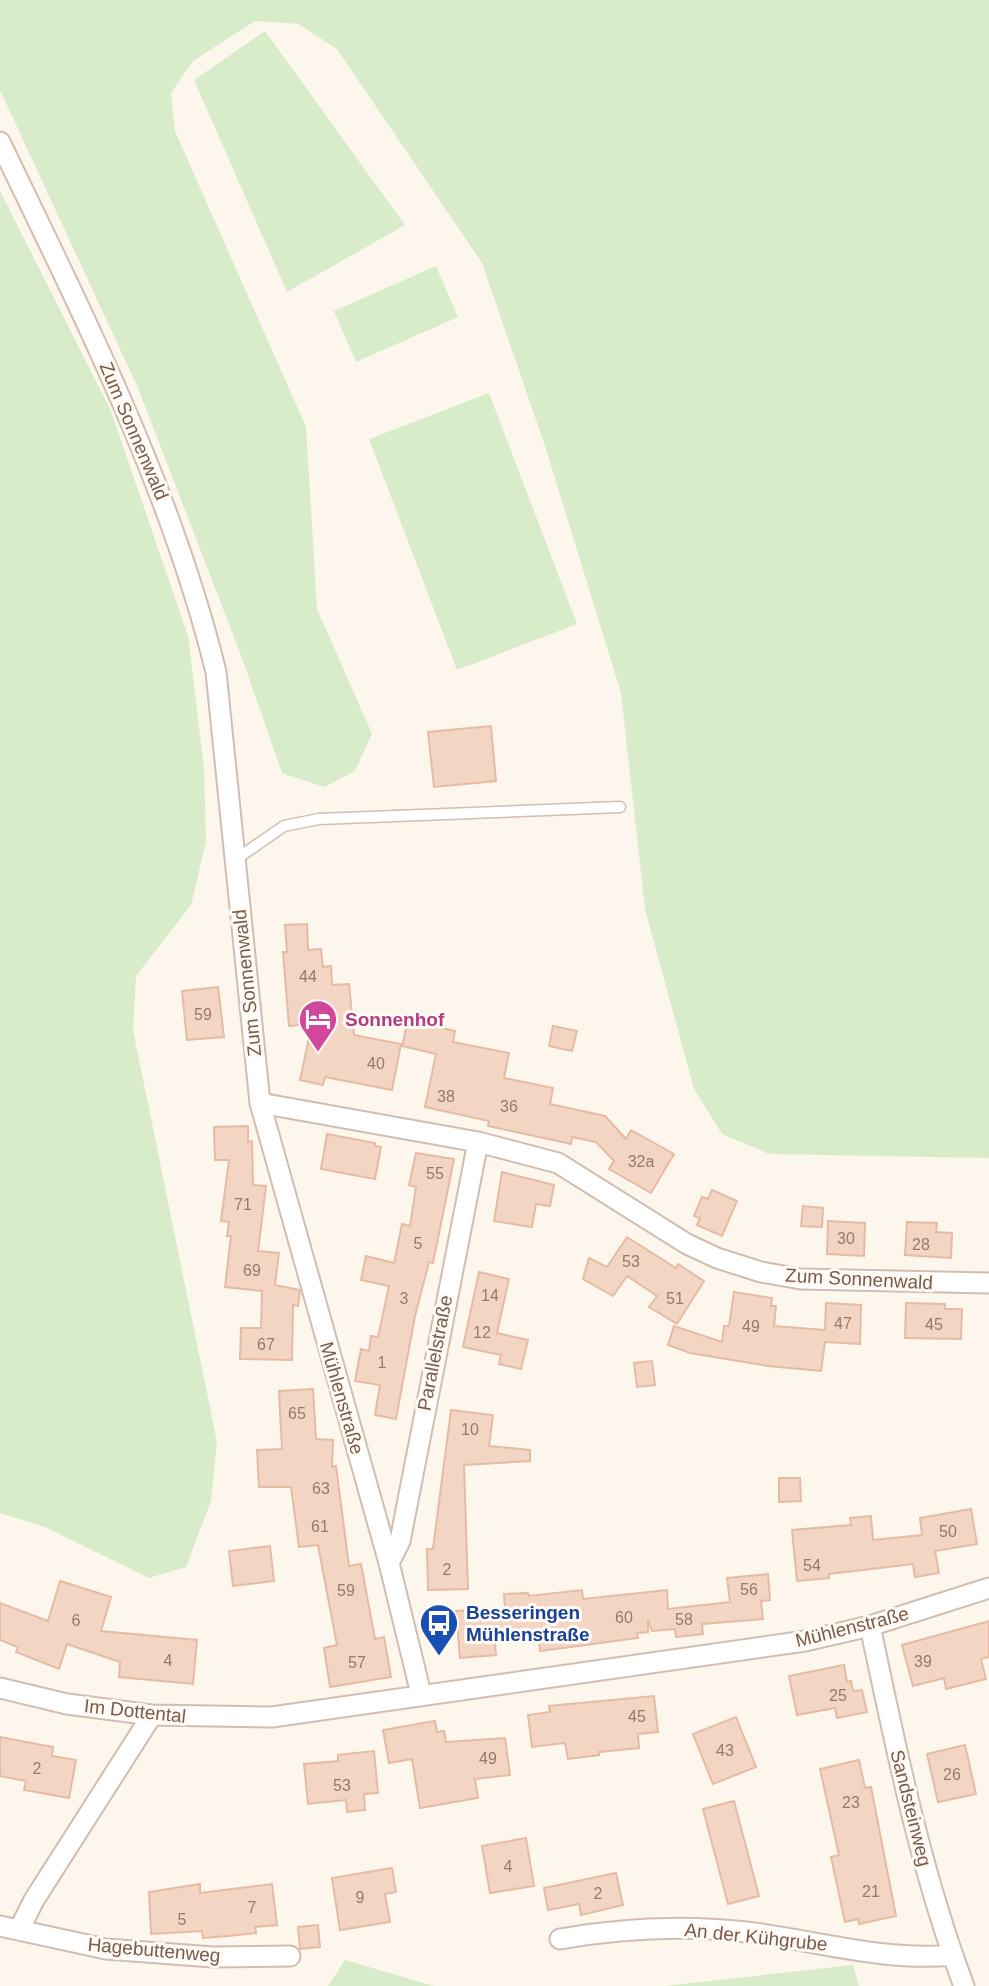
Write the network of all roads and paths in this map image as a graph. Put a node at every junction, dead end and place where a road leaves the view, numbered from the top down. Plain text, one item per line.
1 (0, 142) edge
2 (620, 807) dead end
3 (235, 860) junction
4 (260, 1103) junction
5 (478, 1142) junction
6 (989, 1283) edge
7 (389, 1563) junction
8 (989, 1588) edge
9 (870, 1626) junction
10 (0, 1688) edge
11 (422, 1694) junction
12 (152, 1715) junction
13 (272, 1717) joint
14 (10, 1928) edge
15 (560, 1939) dead end
16 (953, 1955) junction
17 (290, 1956) dead end
18 (964, 1986) edge

1 - 3 street, Zum Sonnenwald
2 - 3 lane
3 - 4 street, Zum Sonnenwald
4 - 5 street, Zum Sonnenwald
4 - 7 street, Mühlenstraße
5 - 6 street, Zum Sonnenwald
5 - 7 street, Parallelstraße
7 - 11 street, Mühlenstraße
8 - 9 street, Mühlenstraße
9 - 11 street, Mühlenstraße
9 - 16 street, Sandsteinweg
10 - 12 street, Im Dottental
11 - 13 street, Mühlenstraße
12 - 13 street, Im Dottental
12 - 14 street, Hagebuttenweg
14 - 17 street, Hagebuttenweg
15 - 16 street, An der Kühgrube
16 - 18 street, Sandsteinweg

